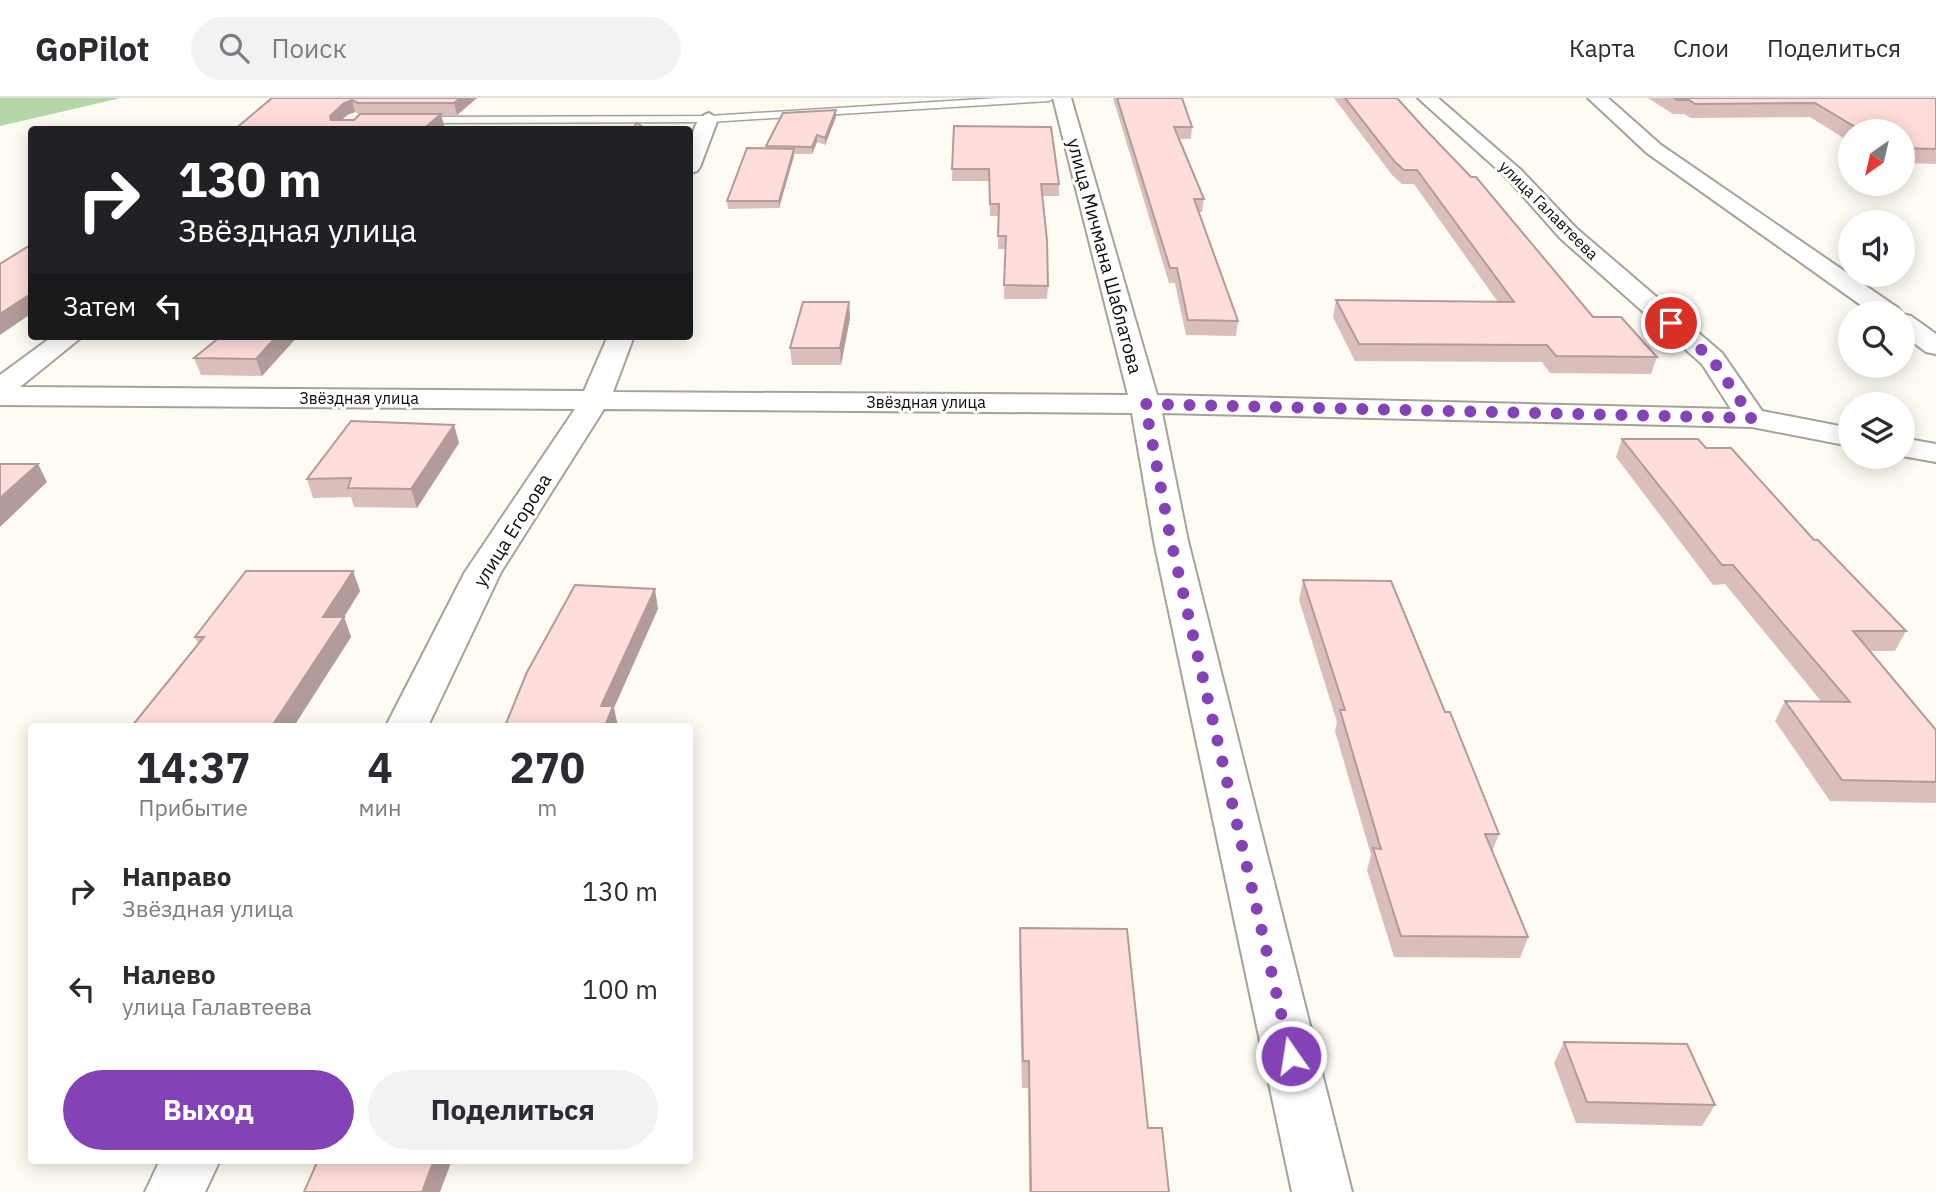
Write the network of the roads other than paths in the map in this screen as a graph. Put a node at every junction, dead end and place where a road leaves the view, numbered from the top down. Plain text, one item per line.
1 (1049, 98) edge
2 (1062, 98) edge
3 (1427, 98) edge
4 (1597, 98) edge
5 (709, 119) junction
6 (397, 120) edge
7 (693, 159) edge
8 (1872, 301) edge
9 (1915, 331) edge
10 (65, 340) edge
11 (619, 340) edge
12 (1936, 346) edge
13 (0, 389) edge
14 (0, 396) edge
15 (595, 400) junction
16 (1145, 404) junction
17 (1752, 418) junction
18 (1838, 435) edge
19 (1915, 449) edge
20 (1936, 453) edge
21 (408, 723) edge
22 (189, 1164) edge
23 (175, 1192) edge
24 (1322, 1192) edge

1 - 5 lane
2 - 16 street, улица Мичмана Шаблатова
3 - 17 street, улица Галавтеева
4 - 8 street
5 - 6 lane
5 - 7 street
9 - 12 street
10 - 13 street
11 - 15 street, улица Егорова
14 - 15 street, Звёздная улица
15 - 16 street, Звёздная улица
15 - 21 street, улица Егорова
16 - 17 street, Звёздная улица
16 - 24 street, улица Мичмана Шаблатова
17 - 18 street, Звёздная улица
19 - 20 street
22 - 23 street

